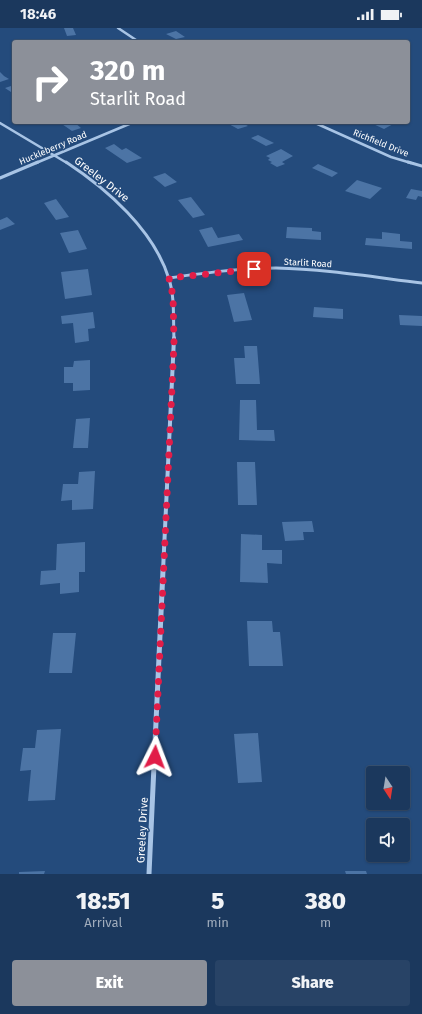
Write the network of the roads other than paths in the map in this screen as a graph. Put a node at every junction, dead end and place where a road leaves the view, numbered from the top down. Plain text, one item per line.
1 (118, 28) edge
2 (136, 40) edge
3 (0, 123) edge
4 (129, 124) edge
5 (317, 124) edge
6 (55, 155) junction
7 (422, 166) edge
8 (0, 178) edge
9 (169, 278) junction
10 (422, 283) edge
11 (149, 874) edge

1 - 2 street
3 - 6 street, Greeley Drive
4 - 6 street, Huckleberry Road
5 - 7 street, Richfield Drive
6 - 8 street, Huckleberry Road
6 - 9 street, Greeley Drive
9 - 10 street, Starlit Road
9 - 11 street, Greeley Drive

